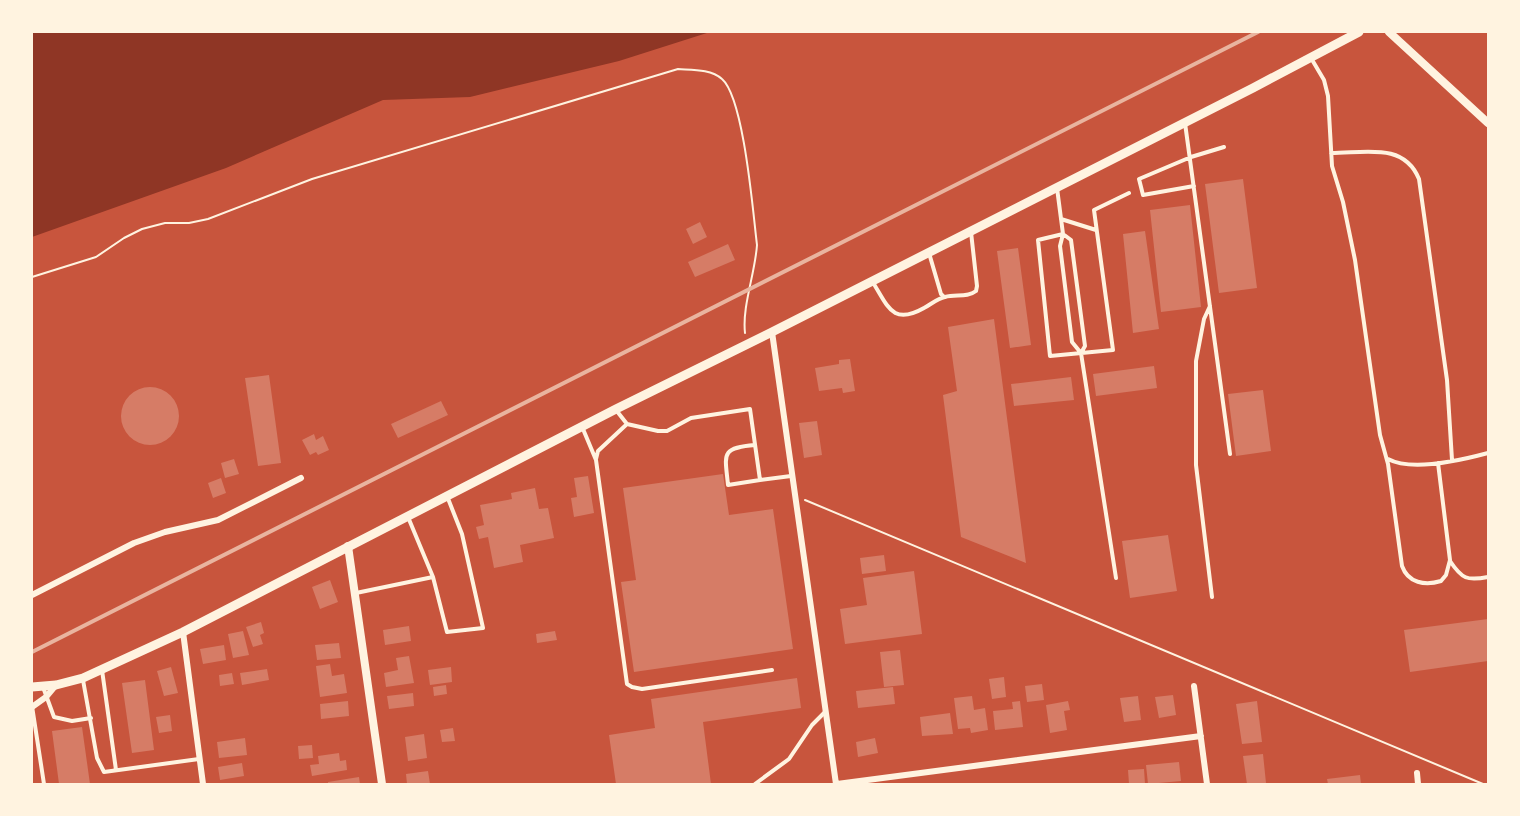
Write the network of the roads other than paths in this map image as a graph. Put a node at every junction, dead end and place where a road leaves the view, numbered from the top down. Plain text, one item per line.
1 (1359, 32) edge
2 (1389, 32) edge
3 (1311, 58) junction
4 (1185, 122) junction
5 (1488, 123) edge
6 (1224, 147) dead end
7 (1331, 153) junction
8 (1191, 157) junction
9 (1194, 186) junction
10 (1057, 187) junction
11 (1129, 193) dead end
12 (1061, 219) junction
13 (970, 231) junction
14 (1096, 231) junction
15 (1064, 234) junction
16 (929, 252) junction
17 (872, 281) junction
18 (944, 297) junction
19 (1210, 305) junction
20 (772, 332) junction
21 (1081, 353) junction
22 (616, 409) junction
23 (627, 424) junction
24 (582, 427) junction
25 (755, 445) junction
26 (1488, 453) edge
27 (1230, 454) dead end
28 (1387, 459) junction
29 (596, 460) junction
30 (1452, 460) junction
31 (1438, 463) junction
32 (791, 476) junction
33 (301, 478) dead end
34 (760, 480) junction
35 (447, 496) junction
36 (408, 516) junction
37 (348, 546) junction
38 (1449, 560) junction
39 (433, 577) junction
40 (1488, 577) edge
41 (1116, 578) dead end
42 (355, 594) junction
43 (32, 595) edge
44 (1212, 597) dead end
45 (183, 632) junction
46 (101, 669) junction
47 (771, 670) dead end
48 (83, 678) junction
49 (56, 685) junction
50 (1194, 686) dead end
51 (32, 687) edge
52 (42, 687) junction
53 (46, 697) junction
54 (32, 706) edge
55 (825, 711) junction
56 (91, 718) junction
57 (33, 727) edge
58 (1201, 736) junction
59 (199, 759) junction
60 (116, 770) junction
61 (1417, 773) dead end
62 (44, 784) edge
63 (203, 784) edge
64 (382, 784) edge
65 (755, 784) edge
66 (837, 784) edge
67 (1207, 784) edge
68 (1418, 784) edge

1 - 3 main road
2 - 5 street
3 - 4 main road
3 - 7 lane
4 - 8 lane
4 - 10 main road
6 - 8 lane
7 - 28 lane
7 - 30 lane
8 - 9 lane
8 - 9 lane
9 - 19 lane
10 - 12 lane
10 - 13 main road
11 - 14 lane
12 - 14 lane
12 - 15 lane
13 - 16 main road
13 - 18 lane
14 - 21 lane
15 - 21 lane
15 - 21 lane
15 - 21 lane
16 - 17 main road
16 - 18 lane
17 - 18 lane
17 - 20 main road
19 - 27 lane
19 - 44 lane
20 - 22 main road
20 - 32 street
21 - 41 lane
22 - 23 lane
22 - 24 main road
23 - 25 lane
23 - 29 lane
24 - 29 lane
24 - 35 main road
25 - 34 lane
25 - 34 lane
26 - 30 lane
28 - 31 lane
28 - 38 lane
29 - 47 lane
30 - 31 lane
31 - 38 lane
32 - 34 lane
32 - 55 street
33 - 43 street
35 - 36 main road
35 - 39 lane
36 - 37 main road
36 - 39 lane
37 - 42 street
37 - 45 main road
38 - 40 lane
39 - 42 lane
42 - 64 street
45 - 46 main road
45 - 59 street
46 - 48 main road
46 - 60 lane
48 - 49 main road
48 - 56 lane
49 - 52 main road
49 - 53 street
50 - 58 street
51 - 52 main road
52 - 53 lane
53 - 54 street
53 - 56 lane
54 - 57 lane
55 - 65 lane
55 - 66 street
56 - 60 lane
57 - 62 lane
58 - 66 street
58 - 67 street
59 - 60 lane
59 - 63 street
61 - 68 street

